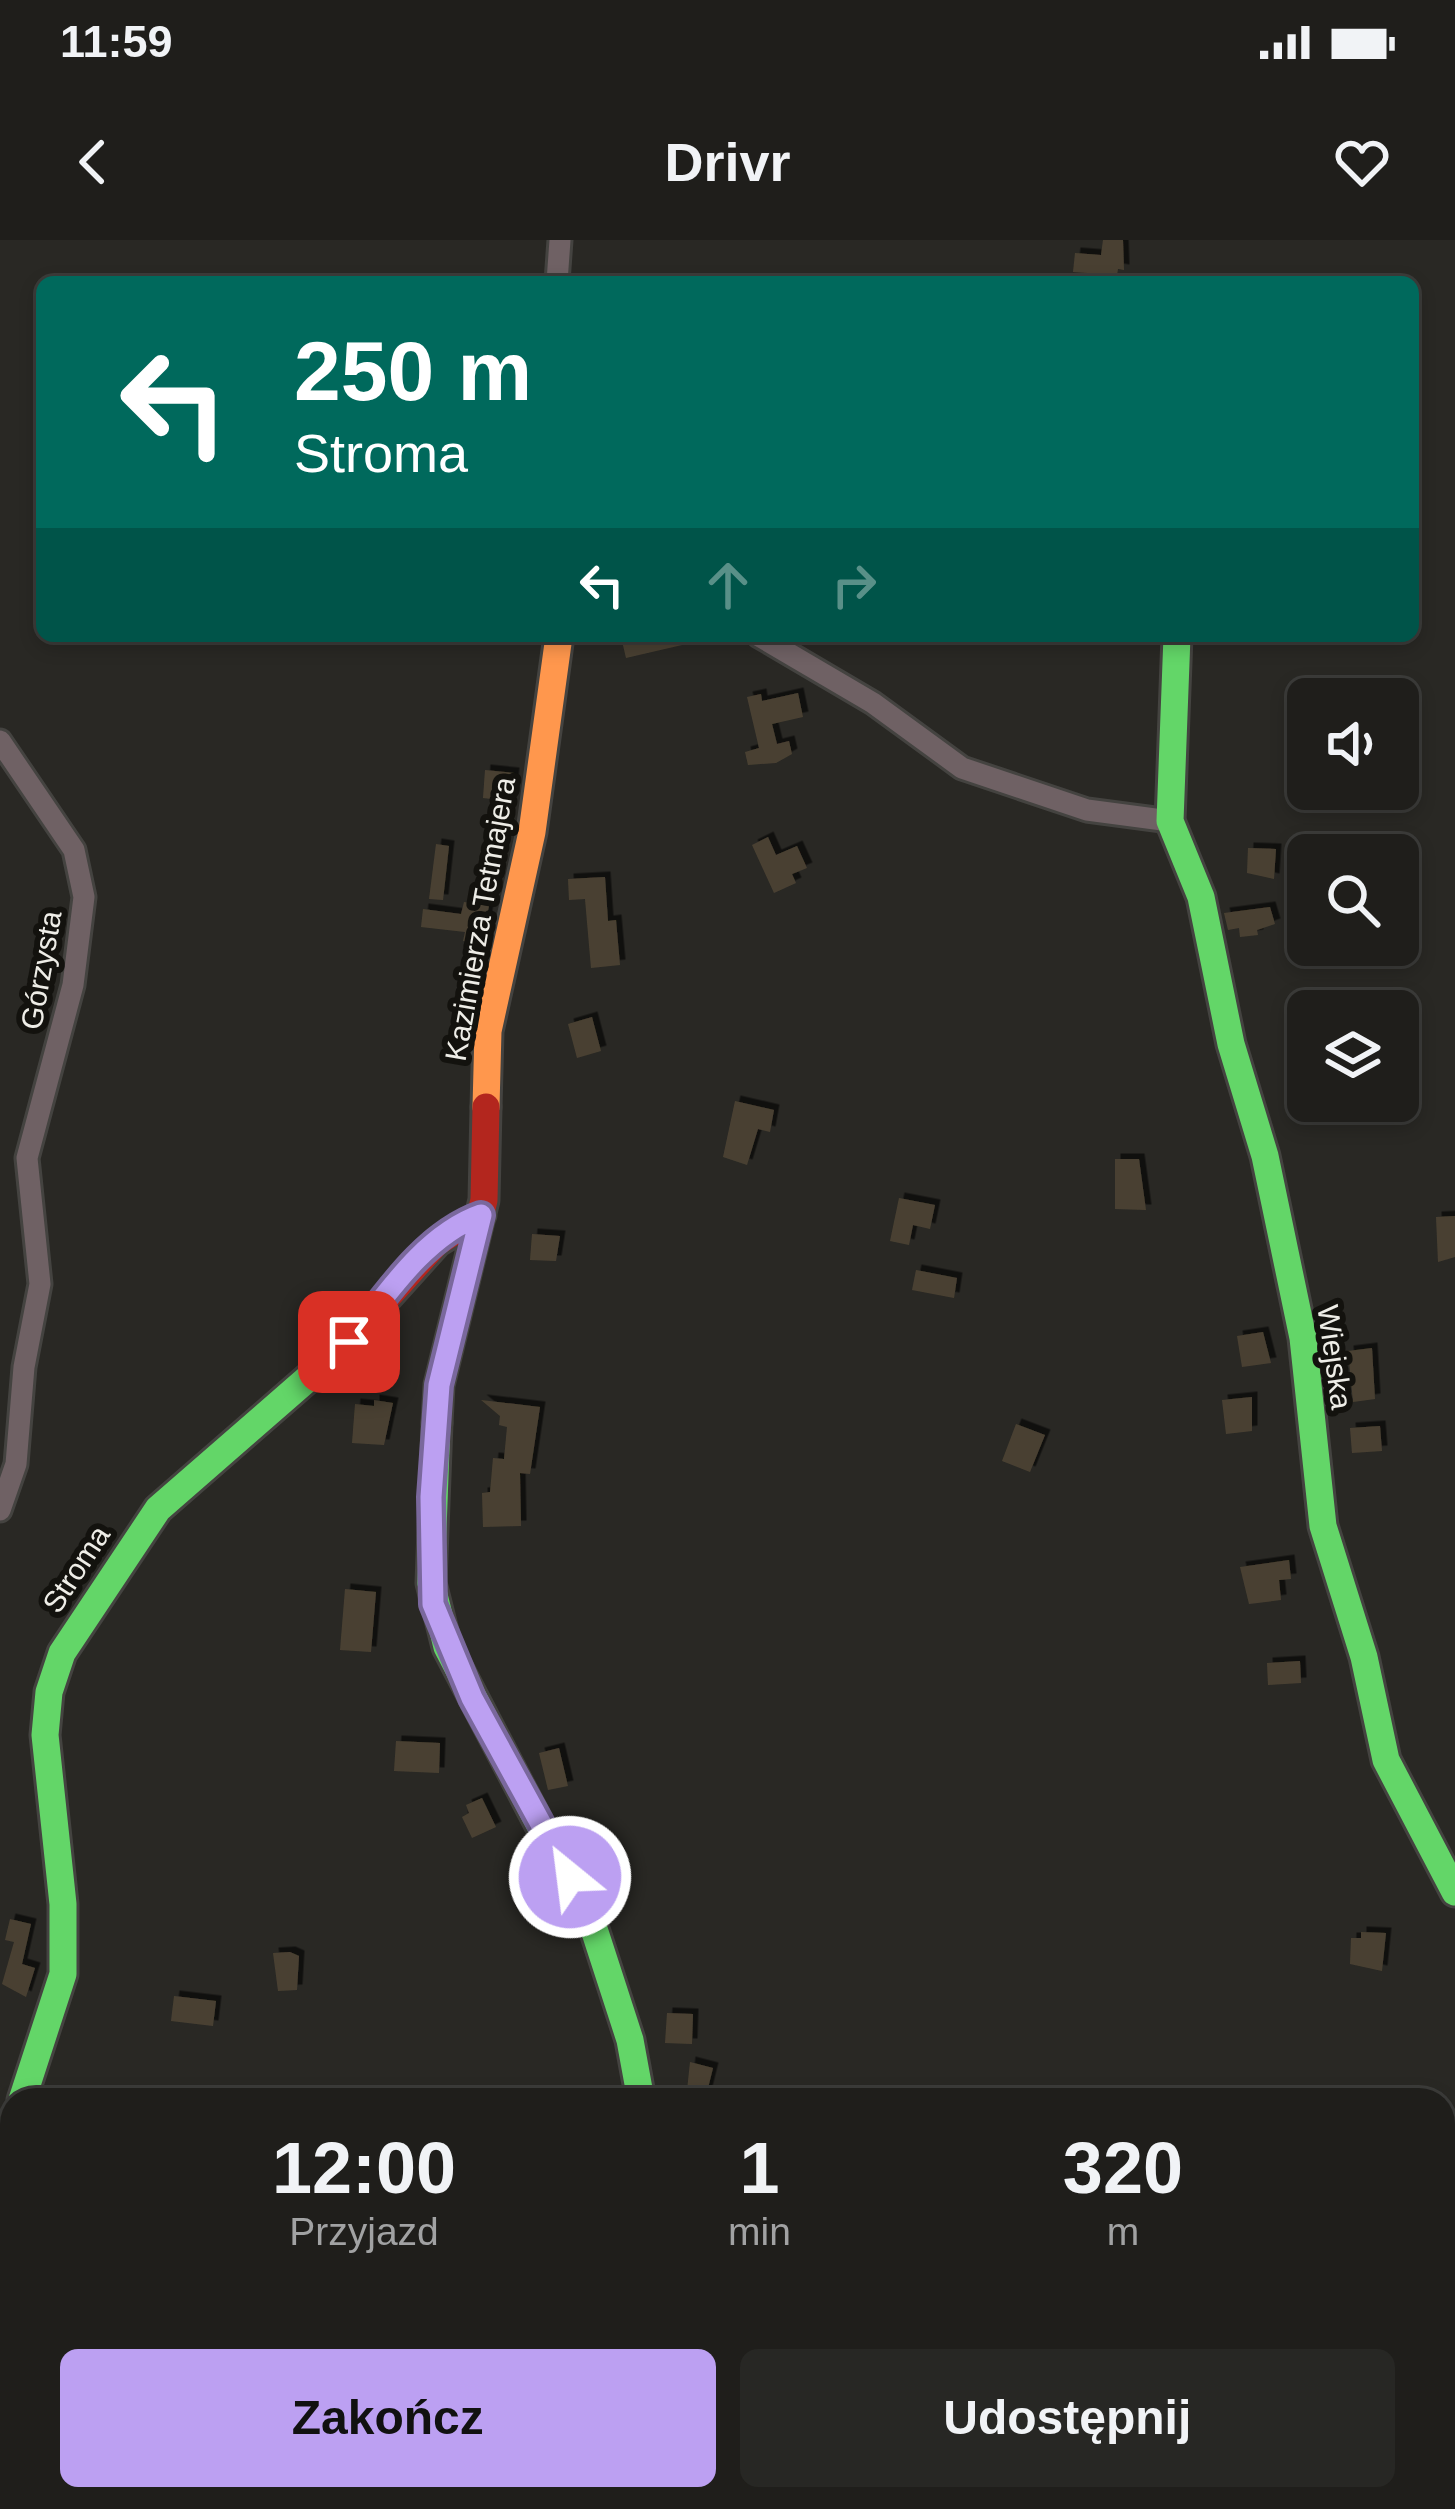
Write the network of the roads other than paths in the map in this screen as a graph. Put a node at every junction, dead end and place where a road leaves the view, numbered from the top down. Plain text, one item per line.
1 (560, 240) edge
2 (557, 276) edge
3 (558, 642) edge
4 (770, 642) edge
5 (1177, 642) edge
6 (0, 740) edge
7 (1170, 821) junction
8 (481, 1215) junction
9 (0, 1510) edge
10 (1455, 1892) edge
11 (26, 2088) edge
12 (639, 2088) edge

1 - 2 street
3 - 8 street, Kazimierza Tetmajera
4 - 7 street
5 - 7 street, Wiejska
6 - 9 street, Górzysta
7 - 10 street, Wiejska
8 - 11 street, Stroma
8 - 12 street, Kazimierza Tetmajera

